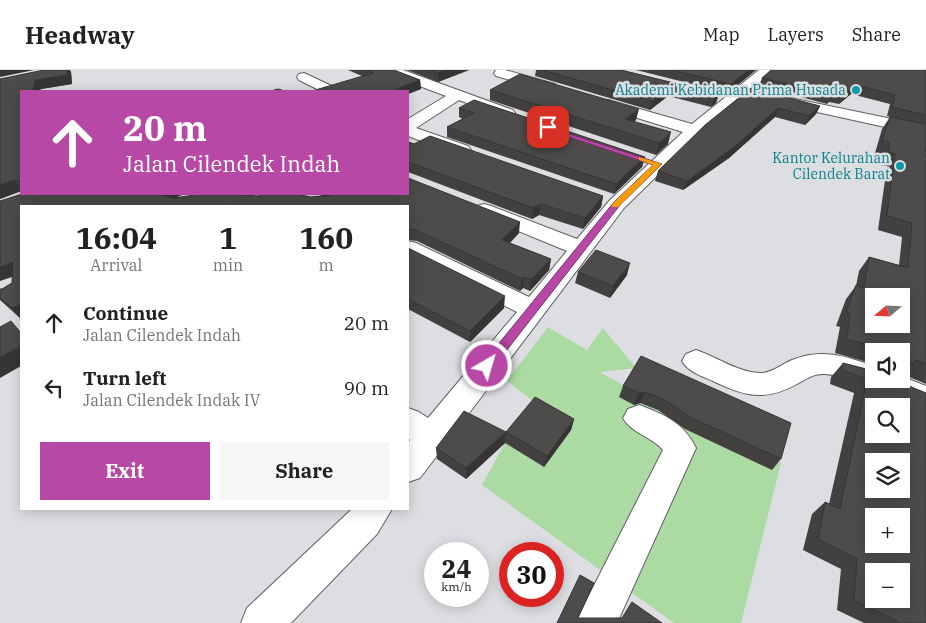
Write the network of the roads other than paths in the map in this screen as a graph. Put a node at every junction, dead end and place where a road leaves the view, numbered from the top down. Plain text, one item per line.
1 (390, 70) edge
2 (501, 73) dead end
3 (304, 77) dead end
4 (748, 87) edge
5 (329, 90) edge
6 (566, 92) edge
7 (456, 96) junction
8 (585, 97) edge
9 (520, 118) edge
10 (409, 125) edge
11 (695, 130) junction
12 (409, 131) edge
13 (926, 131) edge
14 (480, 156) edge
15 (639, 158) edge
16 (658, 164) junction
17 (462, 201) edge
18 (409, 248) edge
19 (581, 248) junction
20 (532, 309) junction
21 (696, 361) dead end
22 (926, 399) edge
23 (639, 418) dead end
24 (419, 430) edge
25 (409, 464) edge
26 (362, 513) edge
27 (262, 623) edge
28 (596, 623) edge

1 - 7 street
2 - 6 street
3 - 5 street
4 - 11 street
4 - 13 street
7 - 9 street
7 - 10 street
8 - 11 street
11 - 16 street
12 - 14 street
15 - 16 street
16 - 19 street
17 - 19 street
18 - 20 street
19 - 20 street
20 - 24 street
21 - 22 street
23 - 28 street
24 - 25 street
26 - 27 street

